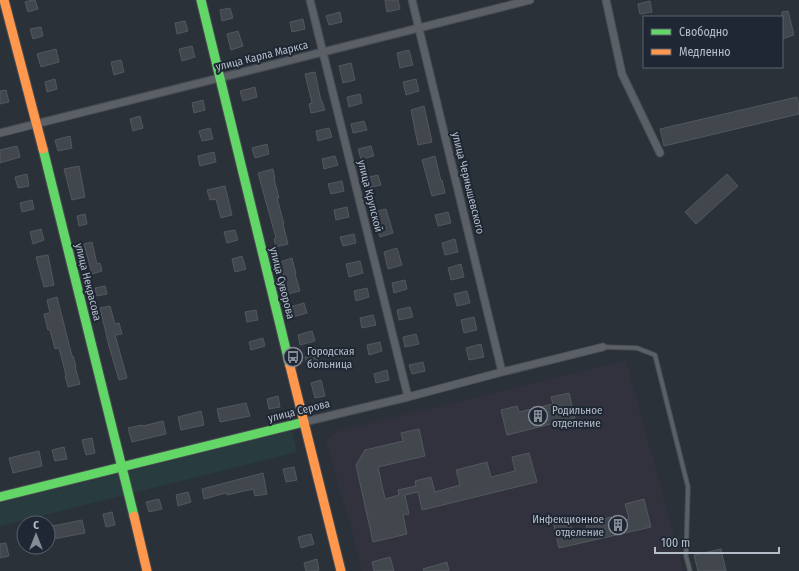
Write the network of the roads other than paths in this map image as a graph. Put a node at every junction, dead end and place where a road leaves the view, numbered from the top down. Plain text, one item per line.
1 (4, 0) edge
2 (201, 0) edge
3 (310, 0) edge
4 (412, 0) edge
5 (530, 0) edge
6 (606, 0) edge
7 (419, 28) junction
8 (323, 52) junction
9 (220, 78) junction
10 (36, 124) junction
11 (0, 133) edge
12 (660, 153) dead end
13 (603, 347) joint
14 (502, 372) junction
15 (408, 397) junction
16 (304, 422) junction
17 (122, 466) junction
18 (0, 497) edge
19 (147, 571) edge
20 (341, 571) edge
21 (690, 571) edge

1 - 10 street, улица Некрасова
2 - 9 street, улица Суворова
3 - 8 street, улица Крупской
4 - 7 street, улица Чернышевского
5 - 7 street, улица Карла Маркса
6 - 12 street
7 - 8 street, улица Карла Маркса
7 - 14 street, улица Чернышевского
8 - 9 street, улица Карла Маркса
8 - 15 street, улица Крупской
9 - 10 street, улица Карла Маркса
9 - 16 street, улица Суворова
10 - 11 street, улица Карла Маркса
10 - 17 street, улица Некрасова
13 - 14 street, улица Серова
13 - 21 lane
14 - 15 street, улица Серова
15 - 16 street, улица Серова
16 - 17 street, улица Серова
16 - 20 street, улица Суворова
17 - 18 street, улица Серова
17 - 19 street, улица Некрасова

